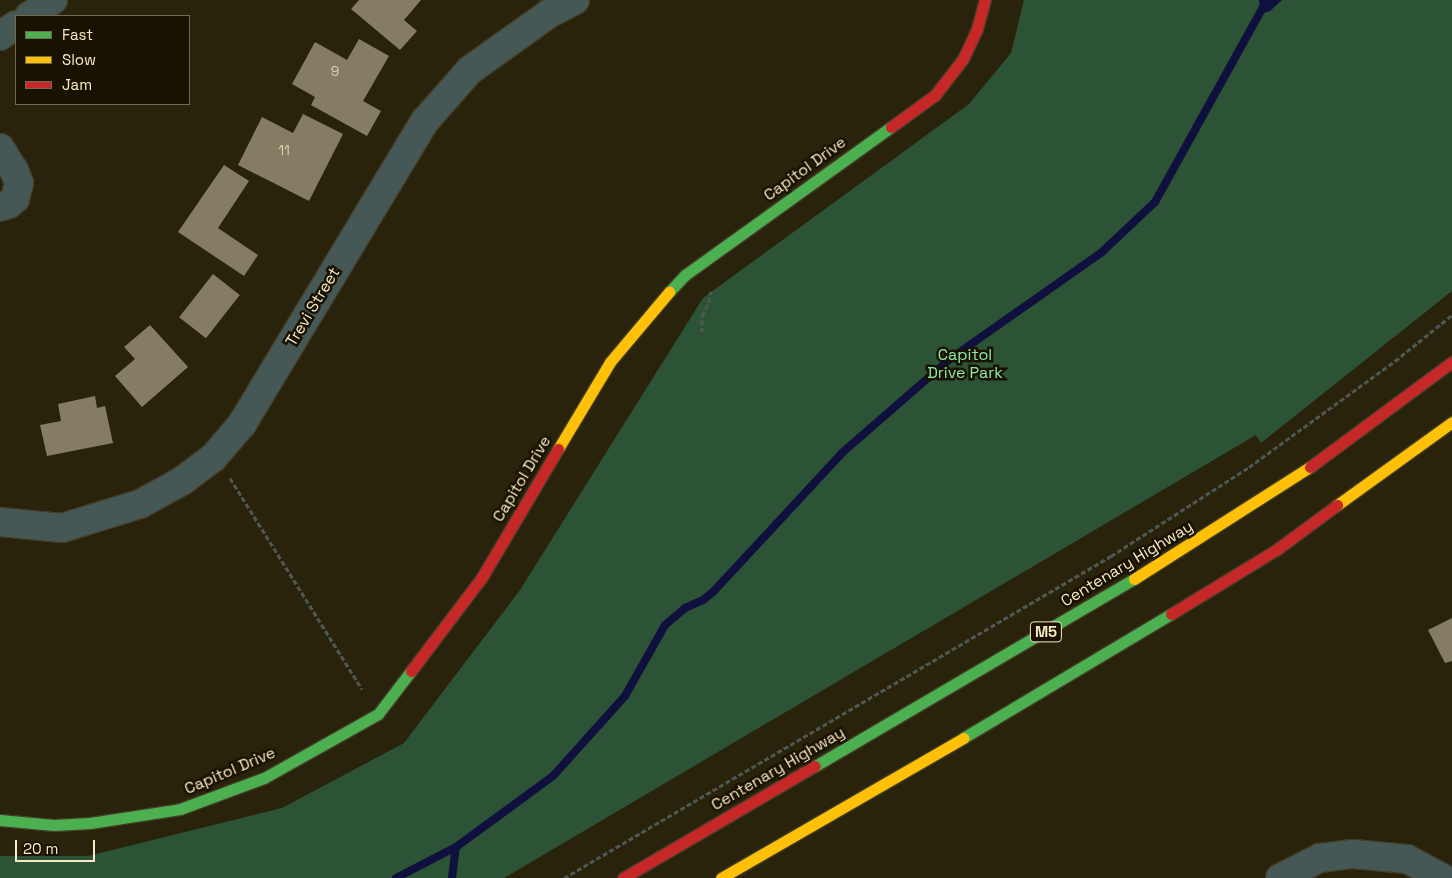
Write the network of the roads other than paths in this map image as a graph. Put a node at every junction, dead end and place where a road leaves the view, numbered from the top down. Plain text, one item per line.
1 (54, 0) edge
2 (575, 0) edge
3 (985, 0) edge
4 (31, 15) edge
5 (15, 26) edge
6 (0, 36) edge
7 (0, 148) edge
8 (0, 207) edge
9 (1452, 362) edge
10 (1452, 422) edge
11 (0, 522) edge
12 (0, 820) edge
13 (623, 878) edge
14 (721, 878) edge
15 (1280, 878) edge
16 (1442, 878) edge

1 - 4 street
2 - 11 street, Trevi Street
3 - 12 main road, Capitol Drive
5 - 6 street
7 - 8 street
9 - 13 main road, Centenary Highway / M5
10 - 14 main road
15 - 16 street

